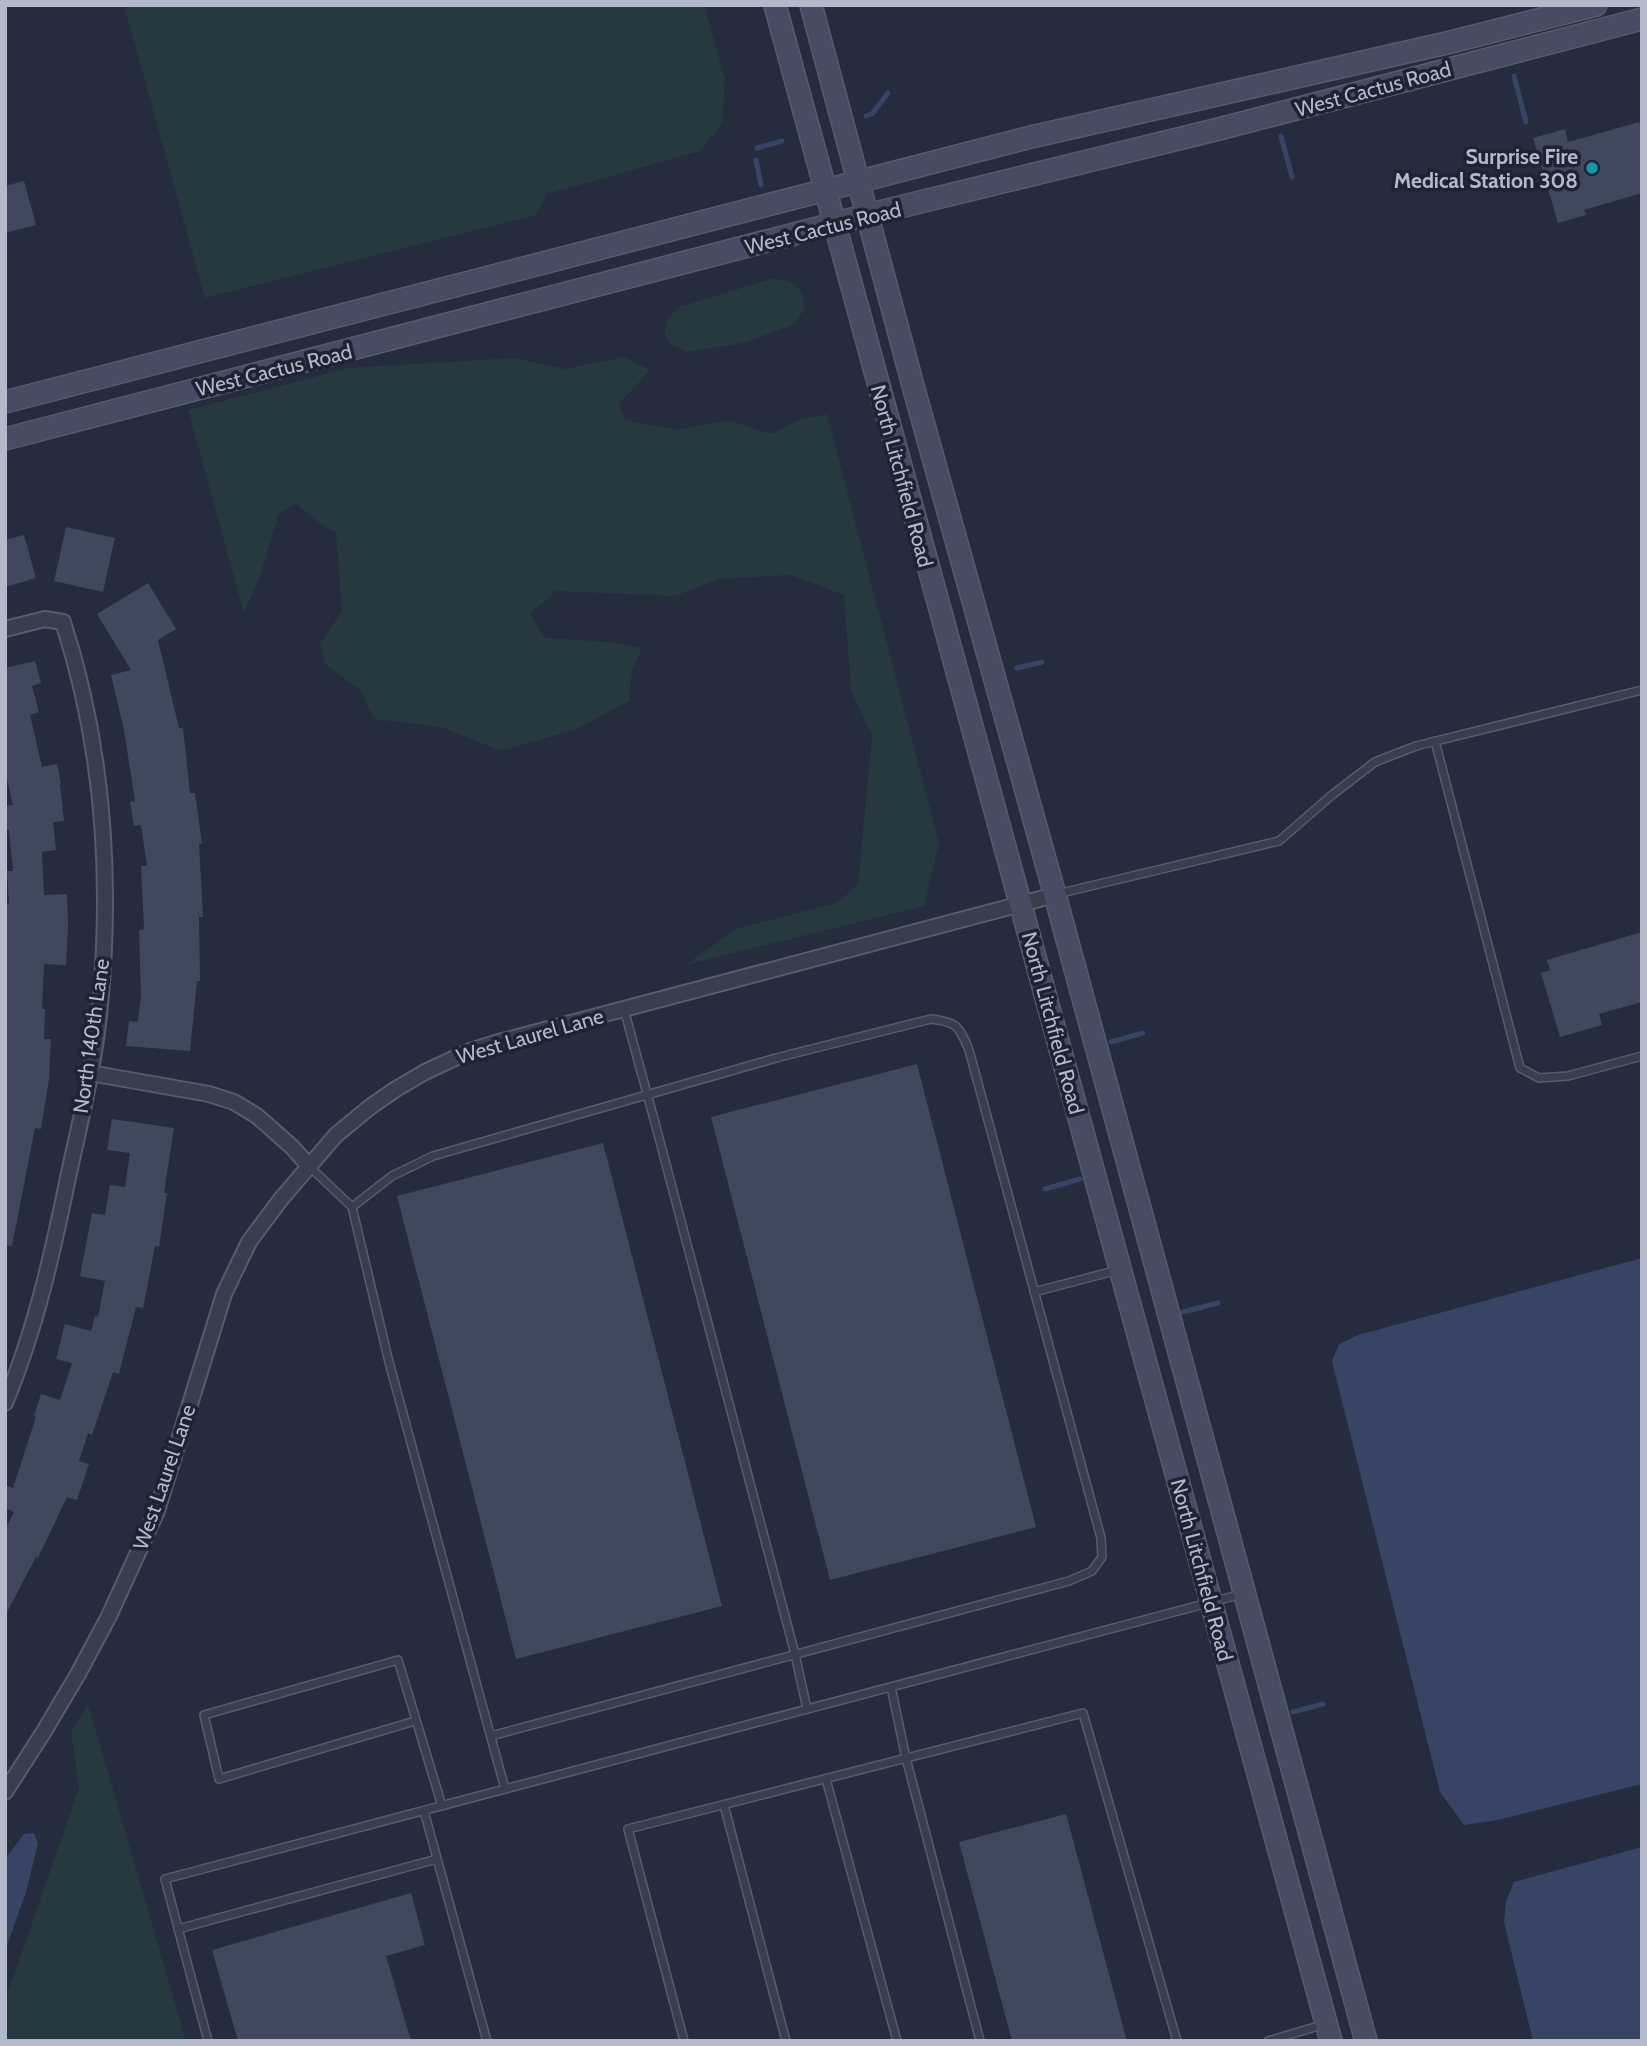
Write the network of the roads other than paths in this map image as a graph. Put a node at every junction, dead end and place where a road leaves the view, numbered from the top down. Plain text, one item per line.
1 (775, 5) edge
2 (811, 5) edge
3 (1596, 5) edge
4 (1642, 19) edge
5 (858, 180) junction
6 (824, 190) junction
7 (867, 215) junction
8 (834, 224) junction
9 (5, 402) edge
10 (5, 439) edge
11 (5, 629) edge
12 (1642, 690) edge
13 (1435, 741) junction
14 (1055, 895) junction
15 (1021, 904) junction
16 (624, 1009) junction
17 (1642, 1056) edge
18 (90, 1073) junction
19 (646, 1095) junction
20 (309, 1166) junction
21 (352, 1207) junction
22 (1120, 1270) junction
23 (1034, 1292) junction
24 (11, 1374) edge
25 (5, 1403) edge
26 (1244, 1593) junction
27 (1211, 1602) junction
28 (795, 1654) junction
29 (891, 1687) junction
30 (807, 1709) junction
31 (415, 1721) junction
32 (491, 1736) junction
33 (906, 1758) junction
34 (826, 1779) junction
35 (505, 1789) junction
36 (5, 1792) edge
37 (724, 1805) junction
38 (442, 1806) junction
39 (425, 1811) junction
40 (437, 1859) junction
41 (178, 1929) junction
42 (1329, 2032) edge
43 (208, 2041) edge
44 (487, 2041) edge
45 (684, 2041) edge
46 (786, 2041) edge
47 (897, 2041) edge
48 (981, 2041) edge
49 (1177, 2041) edge
50 (1268, 2041) edge
51 (1366, 2041) edge

1 - 6 main road, North Litchfield Road
2 - 5 main road, North Litchfield Road
3 - 5 main road, West Cactus Road
4 - 7 main road, West Cactus Road
5 - 6 main road, West Cactus Road
5 - 7 main road, North Litchfield Road
6 - 8 main road, North Litchfield Road
6 - 9 main road, West Cactus Road
7 - 8 main road, West Cactus Road
7 - 14 main road, North Litchfield Road
8 - 10 main road, West Cactus Road
8 - 15 main road, North Litchfield Road
11 - 18 street, North 140th Lane
12 - 13 lane
13 - 14 lane
13 - 17 lane
14 - 15 street, West Laurel Lane
14 - 26 main road, North Litchfield Road
15 - 16 street, West Laurel Lane
15 - 22 main road, North Litchfield Road
16 - 19 lane
16 - 20 street, West Laurel Lane
18 - 20 street
18 - 24 street, North 140th Lane
19 - 21 lane
19 - 23 lane
19 - 28 lane
20 - 21 lane
20 - 36 street, West Laurel Lane
21 - 32 lane
22 - 23 lane
22 - 27 main road, North Litchfield Road
23 - 28 lane
24 - 25 street, North 140th Lane
26 - 27 lane
26 - 51 main road, North Litchfield Road
27 - 29 lane
27 - 42 main road, North Litchfield Road
28 - 30 lane
28 - 32 lane
29 - 30 lane
29 - 33 lane
30 - 35 lane
31 - 31 lane
31 - 38 lane
32 - 35 lane
33 - 34 lane
33 - 48 lane
33 - 49 lane
34 - 37 lane
34 - 47 lane
35 - 38 lane
37 - 45 lane
37 - 46 lane
38 - 39 lane
39 - 40 lane
39 - 41 lane
40 - 41 lane
40 - 44 lane
41 - 43 lane
42 - 50 lane

